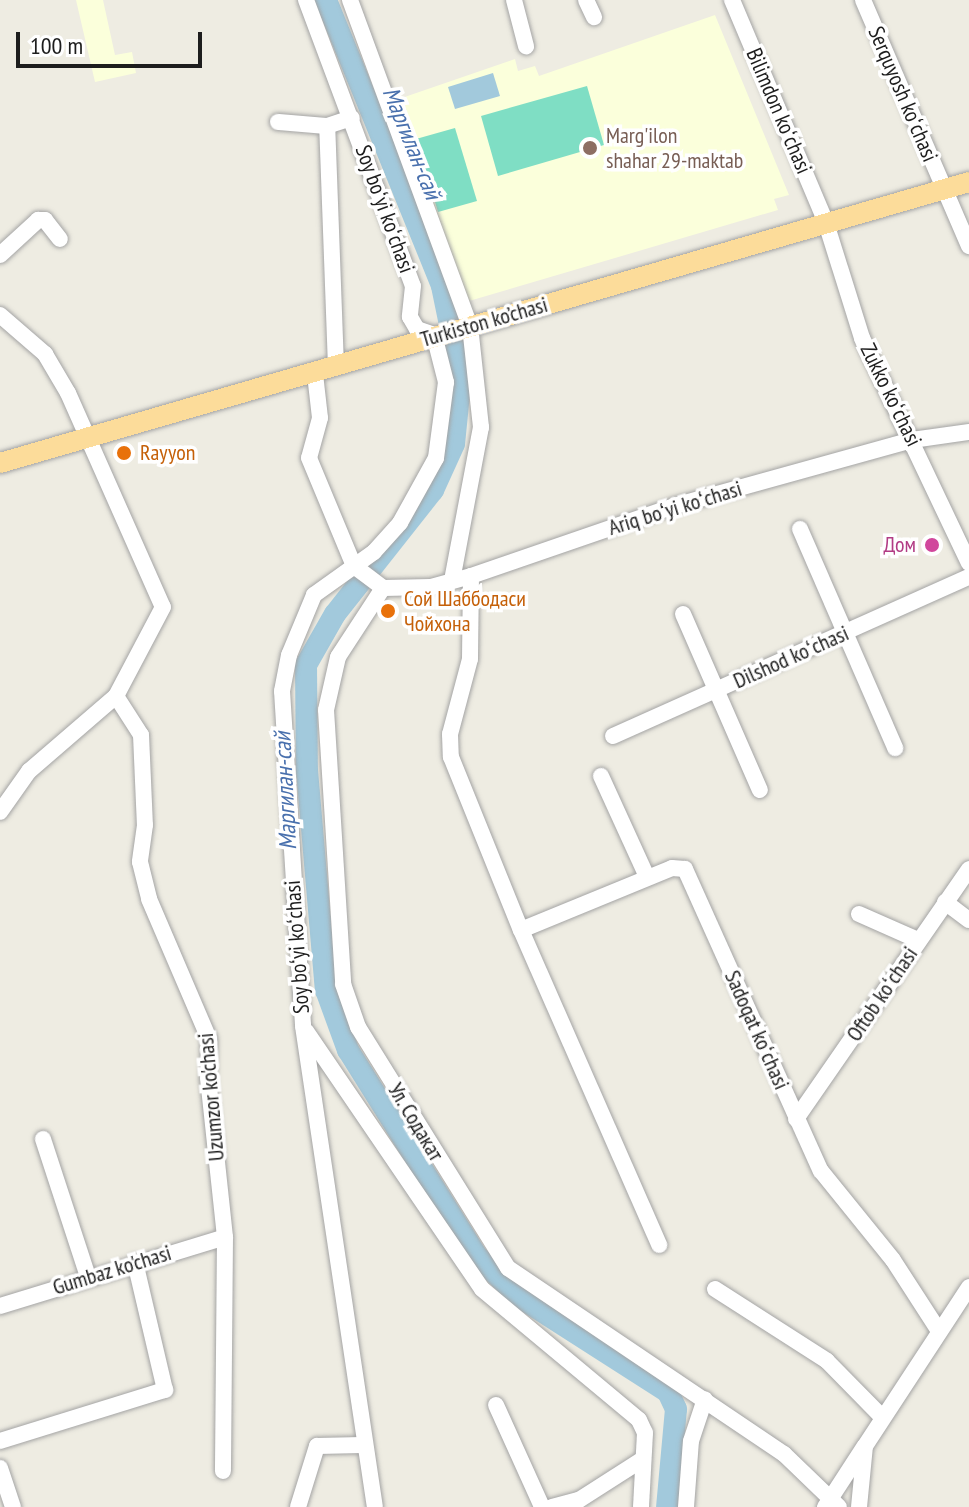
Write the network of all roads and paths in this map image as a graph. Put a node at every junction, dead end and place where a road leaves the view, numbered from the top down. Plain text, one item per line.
1 (306, 0) edge
2 (350, 0) edge
3 (514, 0) edge
4 (586, 0) edge
5 (732, 0) edge
6 (863, 0) edge
7 (594, 17) dead end
8 (526, 46) dead end
9 (352, 118) junction
10 (278, 122) dead end
11 (327, 126) junction
12 (969, 182) edge
13 (942, 189) junction
14 (826, 223) junction
15 (60, 239) dead end
16 (969, 246) edge
17 (0, 255) edge
18 (0, 315) edge
19 (470, 326) junction
20 (434, 335) junction
21 (336, 367) junction
22 (315, 374) junction
23 (969, 432) edge
24 (92, 438) junction
25 (912, 440) junction
26 (0, 463) edge
27 (800, 529) dead end
28 (969, 563) edge
29 (356, 568) junction
30 (471, 576) junction
31 (969, 577) edge
32 (452, 580) junction
33 (381, 587) junction
34 (683, 614) dead end
35 (844, 633) junction
36 (717, 690) junction
37 (116, 696) junction
38 (613, 736) dead end
39 (895, 748) dead end
40 (601, 776) dead end
41 (760, 790) dead end
42 (0, 812) edge
43 (969, 869) edge
44 (647, 877) junction
45 (945, 902) junction
46 (859, 914) dead end
47 (969, 920) edge
48 (521, 930) junction
49 (918, 940) junction
50 (303, 1026) junction
51 (796, 1119) junction
52 (43, 1139) dead end
53 (225, 1237) junction
54 (659, 1245) dead end
55 (135, 1262) junction
56 (88, 1277) junction
57 (969, 1287) edge
58 (715, 1289) dead end
59 (0, 1306) edge
60 (939, 1331) junction
61 (705, 1399) junction
62 (496, 1405) dead end
63 (882, 1417) junction
64 (0, 1441) edge
65 (362, 1445) junction
66 (865, 1446) junction
67 (643, 1459) junction
68 (0, 1468) edge
69 (223, 1471) dead end
70 (832, 1503) edge
71 (13, 1507) edge
72 (298, 1507) edge
73 (375, 1507) edge
74 (542, 1507) edge
75 (552, 1507) edge
76 (641, 1507) edge
77 (686, 1507) edge
78 (859, 1507) edge

1 - 9 street, Soy boʻyi koʻchasi
2 - 19 street
3 - 8 street
4 - 7 street
5 - 14 street, Bilimdon koʻchasi
6 - 13 street, Serquyosh koʻchasi
9 - 11 street
9 - 20 street, Soy boʻyi koʻchasi
10 - 11 street
11 - 21 street
12 - 13 main road, Turkiston ko’chasi
13 - 14 main road, Turkiston ko’chasi
13 - 16 street, Serquyosh koʻchasi
14 - 19 main road, Turkiston ko’chasi
14 - 25 street, Zukko koʻchasi
15 - 17 street
18 - 24 street
19 - 20 main road, Turkiston ko’chasi
19 - 32 street
20 - 21 main road, Turkiston ko’chasi
20 - 29 street, Soy boʻyi koʻchasi
21 - 22 main road, Turkiston ko’chasi
22 - 24 main road, Turkiston ko’chasi
22 - 29 street
23 - 25 street, Ariq boʻyi koʻchasi
24 - 26 main road, Turkiston ko’chasi
24 - 37 street
25 - 28 street, Zukko koʻchasi
25 - 30 street, Ariq boʻyi koʻchasi
27 - 35 street
29 - 33 street
29 - 50 street, Soy boʻyi koʻchasi
30 - 32 street, Ariq boʻyi koʻchasi
30 - 48 street
31 - 35 street, Dilshod koʻchasi
32 - 33 street, Ariq boʻyi koʻchasi
33 - 61 street, Ул. Содакат
34 - 36 street
35 - 36 street, Dilshod koʻchasi
35 - 39 street
36 - 38 street, Dilshod koʻchasi
36 - 41 street
37 - 42 street
37 - 53 street, Uzumzor ko'chasi
40 - 44 street
43 - 45 street, Oftob koʻchasi
44 - 48 street, Sadoqat koʻchasi
44 - 51 street, Sadoqat koʻchasi
45 - 47 street
45 - 49 street, Oftob koʻchasi
46 - 49 street
48 - 54 street
49 - 51 street, Oftob koʻchasi
50 - 65 street, Soy boʻyi koʻchasi
50 - 67 street, Soy boʻyi koʻchasi
51 - 60 street, Sadoqat koʻchasi
52 - 56 street
53 - 55 street, Gumbaz ko'chasi
53 - 69 street, Uzumzor ko'chasi
55 - 56 street, Gumbaz ko'chasi
55 - 64 street
56 - 59 street, Gumbaz ko'chasi
57 - 60 street
58 - 63 street
60 - 63 street
61 - 70 street, Ул. Содакат
61 - 77 street
62 - 74 street
63 - 66 street
65 - 72 street
65 - 73 street, Soy boʻyi koʻchasi
66 - 70 street
66 - 78 street
67 - 75 street
67 - 76 street, Soy boʻyi koʻchasi
68 - 71 street

